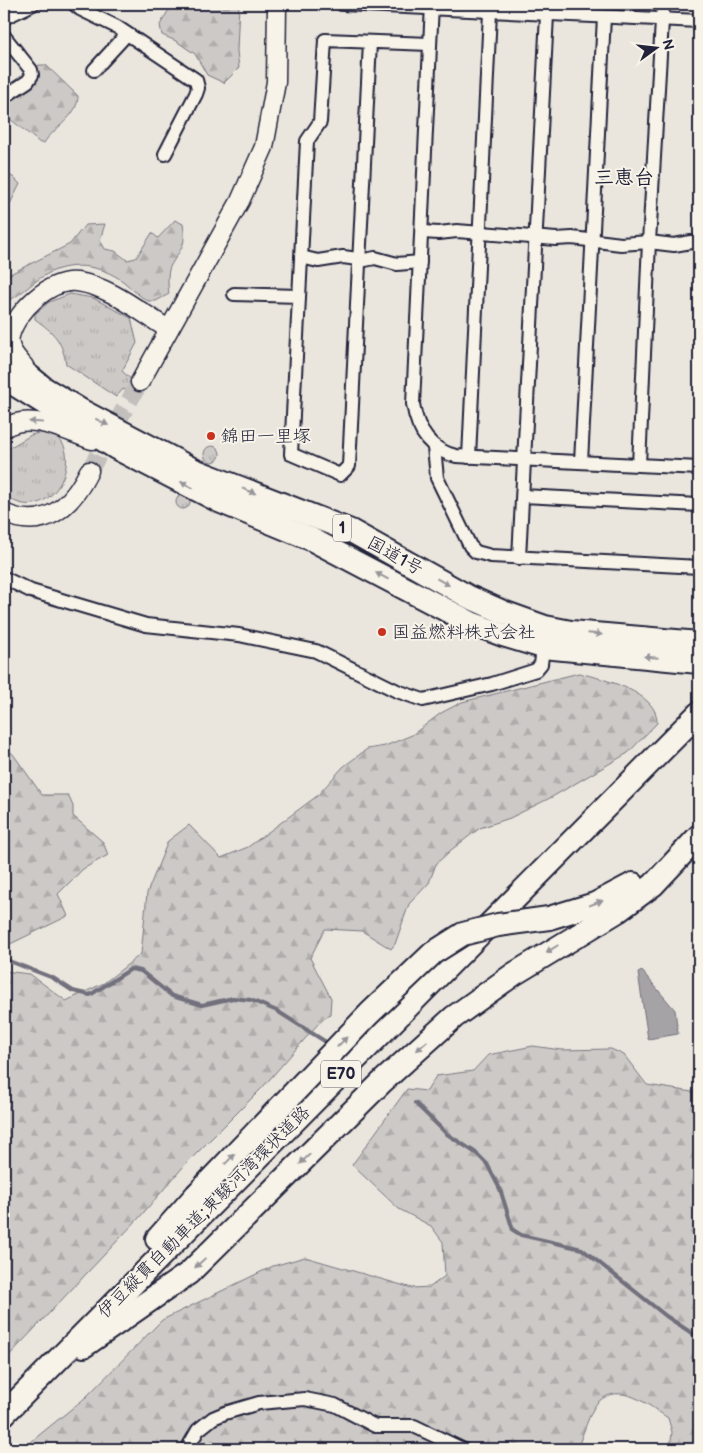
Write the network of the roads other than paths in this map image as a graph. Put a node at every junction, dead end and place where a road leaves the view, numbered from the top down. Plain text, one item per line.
1 (33, 4) edge
2 (74, 4) edge
3 (277, 4) edge
4 (342, 4) edge
5 (664, 4) edge
6 (376, 5) edge
7 (432, 6) edge
8 (490, 12) junction
9 (547, 15) junction
10 (604, 17) junction
11 (4, 18) edge
12 (663, 19) junction
13 (699, 21) edge
14 (127, 34) junction
15 (4, 36) edge
16 (370, 42) junction
17 (430, 44) junction
18 (94, 70) dead end
19 (4, 97) edge
20 (165, 154) dead end
21 (422, 232) junction
22 (480, 234) junction
23 (537, 237) junction
24 (593, 240) junction
25 (649, 242) junction
26 (699, 244) edge
27 (301, 257) junction
28 (359, 259) junction
29 (420, 262) junction
30 (234, 294) dead end
31 (299, 296) junction
32 (10, 323) edge
33 (168, 329) junction
34 (4, 356) edge
35 (4, 378) edge
36 (140, 382) tunnel mouth
37 (45, 389) junction
38 (4, 428) edge
39 (434, 447) junction
40 (116, 448) junction
41 (469, 457) junction
42 (525, 459) junction
43 (581, 462) junction
44 (639, 465) junction
45 (699, 468) edge
46 (90, 471) tunnel mouth
47 (523, 496) junction
48 (699, 505) edge
49 (4, 513) edge
50 (519, 558) junction
51 (699, 567) edge
52 (4, 578) edge
53 (544, 637) junction
54 (699, 643) edge
55 (699, 662) edge
56 (699, 713) edge
57 (699, 735) edge
58 (699, 820) edge
59 (699, 836) edge
60 (532, 882) junction
61 (202, 1201) junction
62 (49, 1368) junction
63 (4, 1414) edge
64 (187, 1449) edge
65 (462, 1449) edge

1 - 11 street
2 - 14 street
3 - 33 street
4 - 6 street
5 - 12 street
6 - 7 street
7 - 8 street
7 - 17 street
8 - 9 street
8 - 22 street
9 - 10 street
9 - 23 street
10 - 12 street
10 - 24 street
12 - 13 street
12 - 25 street
14 - 18 street
14 - 20 street
15 - 19 street
16 - 17 street
16 - 27 street
16 - 28 street
17 - 21 street
21 - 22 street
21 - 29 street
22 - 23 street
22 - 41 street
23 - 24 street
23 - 42 street
24 - 25 street
24 - 43 street
25 - 26 street
25 - 44 street
27 - 28 street
27 - 31 street
28 - 29 street
28 - 31 street
29 - 39 street
30 - 31 street
32 - 33 street
32 - 37 street
33 - 36 street
34 - 37 highway, 国道1号 / 1
35 - 40 highway, 国道1号 / 1
37 -> 53 highway, 国道1号 / 1
40 -> 38 street
39 - 41 street
39 - 50 street
53 -> 40 highway, 国道1号 / 1
41 - 42 street
42 - 43 street
42 - 47 street
43 - 44 street
44 - 45 street
46 - 49 street
47 - 48 street
47 - 50 street
50 - 51 street
52 - 53 street
53 -> 54 highway, 国道1号 / 1
55 -> 53 highway, 国道1号 / 1
56 - 60 highway, 伊豆縦貫自動車道;東駿河湾環状道路 / E70
57 - 60 highway, 伊豆縦貫自動車道;東駿河湾環状道路 / E70
61 -> 58 highway, bridge
59 -> 62 highway
60 - 61 highway, 伊豆縦貫自動車道;東駿河湾環状道路 / E70
61 - 62 highway
62 - 63 highway
64 - 65 street

